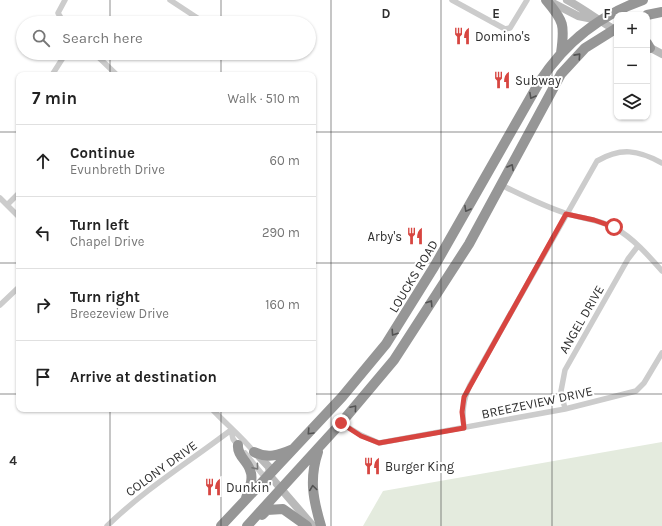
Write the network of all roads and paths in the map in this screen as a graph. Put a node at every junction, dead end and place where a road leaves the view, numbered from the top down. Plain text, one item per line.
1 (65, 0) edge
2 (170, 0) edge
3 (452, 0) edge
4 (527, 0) edge
5 (547, 0) edge
6 (567, 0) edge
7 (643, 0) edge
8 (662, 12) edge
9 (60, 16) edge
10 (194, 16) edge
11 (650, 16) edge
12 (599, 20) junction
13 (614, 28) edge
14 (614, 30) edge
15 (650, 46) edge
16 (561, 53) junction
17 (662, 54) edge
18 (62, 60) edge
19 (101, 60) edge
20 (54, 72) edge
21 (114, 72) edge
22 (662, 163) edge
23 (501, 185) junction
24 (16, 196) edge
25 (0, 198) edge
26 (7, 205) junction
27 (16, 214) edge
28 (566, 214) junction
29 (638, 246) junction
30 (662, 271) edge
31 (16, 290) edge
32 (0, 305) edge
33 (662, 352) edge
34 (565, 409) junction
35 (215, 412) edge
36 (341, 423) junction
37 (464, 428) junction
38 (231, 430) junction
39 (238, 445) junction
40 (321, 446) junction
41 (295, 448) junction
42 (254, 452) junction
43 (270, 476) junction
44 (282, 490) junction
45 (245, 501) junction
46 (107, 526) edge
47 (221, 526) edge
48 (249, 526) edge
49 (307, 526) edge
50 (313, 526) edge
51 (321, 526) edge

1 - 9 street
2 - 10 street
3 - 4 street
5 - 12 main road
5 - 16 highway
6 - 12 main road
7 - 12 highway, LOUCKS ROAD
8 - 11 highway
12 - 13 main road
12 - 16 highway, LOUCKS ROAD
23 -> 14 highway
15 - 17 main road
16 -> 41 highway, LOUCKS ROAD
18 - 20 street
19 - 21 street
22 - 28 street
23 - 28 street
36 -> 23 highway
24 - 26 street
25 - 26 street
26 - 27 street
28 - 29 street
28 - 37 street
29 - 30 street
29 - 34 street, ANGEL DRIVE
31 - 32 street
33 - 34 street, BREEZEVIEW DRIVE
34 - 37 street, BREEZEVIEW DRIVE
35 - 38 street
36 - 37 street, BREEZEVIEW DRIVE
36 - 40 highway
38 - 39 street
38 - 42 street
38 - 46 street, COLONY DRIVE
39 -> 43 street
39 - 45 highway
40 - 44 highway
51 -> 40 highway
41 - 42 highway
41 - 43 highway, LOUCKS ROAD
42 - 43 main road
43 - 44 main road
43 - 45 highway, LOUCKS ROAD
44 - 48 highway
44 - 50 main road
45 - 47 highway, LOUCKS ROAD
48 - 49 highway

